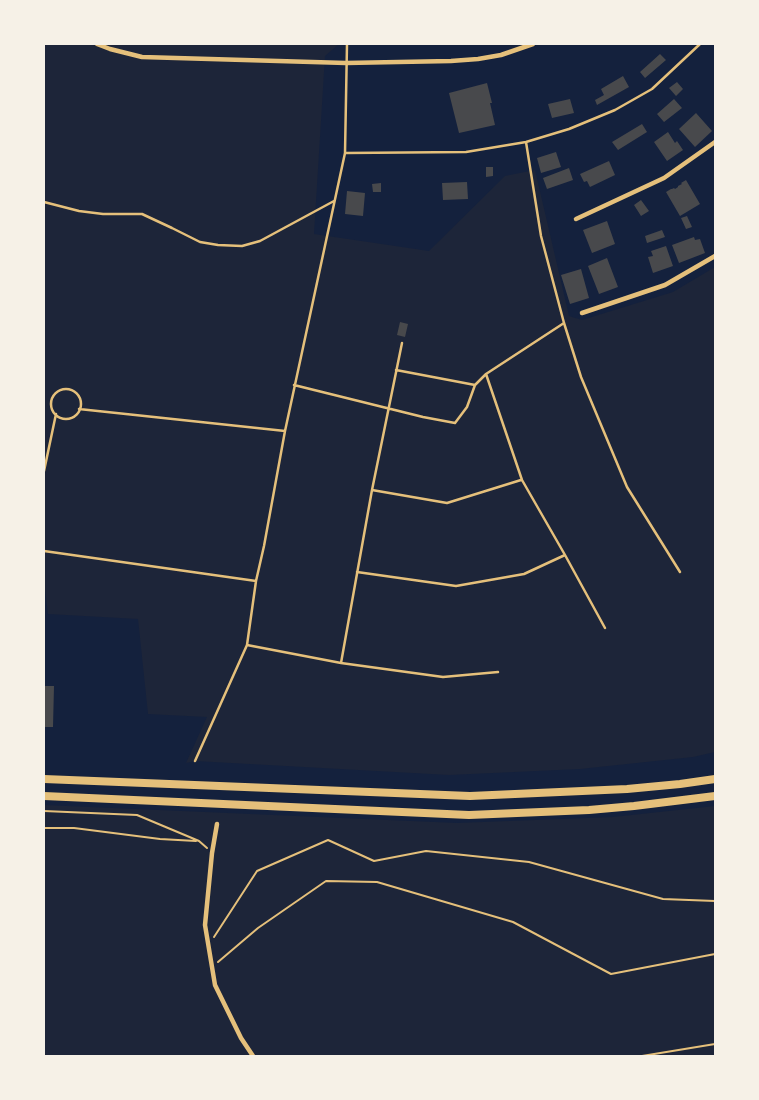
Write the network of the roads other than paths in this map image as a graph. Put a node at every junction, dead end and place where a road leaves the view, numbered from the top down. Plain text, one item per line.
1 (97, 44) edge
2 (347, 44) edge
3 (533, 44) edge
4 (700, 44) edge
5 (346, 63) junction
6 (526, 142) junction
7 (715, 142) edge
8 (345, 153) junction
9 (334, 201) junction
10 (44, 202) edge
11 (576, 219) dead end
12 (715, 256) edge
13 (582, 313) dead end
14 (564, 322) junction
15 (402, 343) dead end
16 (396, 370) junction
17 (486, 374) junction
18 (294, 385) junction
19 (475, 385) junction
20 (389, 408) junction
21 (80, 409) junction
22 (56, 414) junction
23 (285, 431) junction
24 (44, 471) edge
25 (522, 480) junction
26 (372, 490) junction
27 (44, 551) edge
28 (566, 555) junction
29 (357, 572) junction
30 (680, 572) dead end
31 (256, 581) junction
32 (605, 628) dead end
33 (248, 645) junction
34 (341, 663) junction
35 (498, 672) dead end
36 (195, 761) dead end
37 (44, 779) edge
38 (715, 779) edge
39 (44, 796) edge
40 (715, 796) edge
41 (217, 824) dead end
42 (253, 1056) edge

1 - 5 street
2 - 5 lane
3 - 5 street
4 - 6 lane
5 - 8 lane
6 - 8 lane
6 - 14 lane
7 - 11 street
8 - 9 lane
9 - 10 lane
9 - 18 lane
12 - 13 street
14 - 17 lane
14 - 30 lane
15 - 16 lane
16 - 19 lane
16 - 20 lane
17 - 19 lane
17 - 25 lane
18 - 20 lane
18 - 23 lane
19 - 20 lane
20 - 26 lane
21 - 22 lane
21 - 22 lane
21 - 23 lane
22 - 24 lane
23 - 31 lane
25 - 26 lane
25 - 28 lane
26 - 29 lane
27 - 31 lane
28 - 29 lane
28 - 32 lane
29 - 34 lane
31 - 33 lane
33 - 34 lane
33 - 36 lane
34 - 35 lane
37 - 38 main road
39 - 40 main road
41 - 42 street

